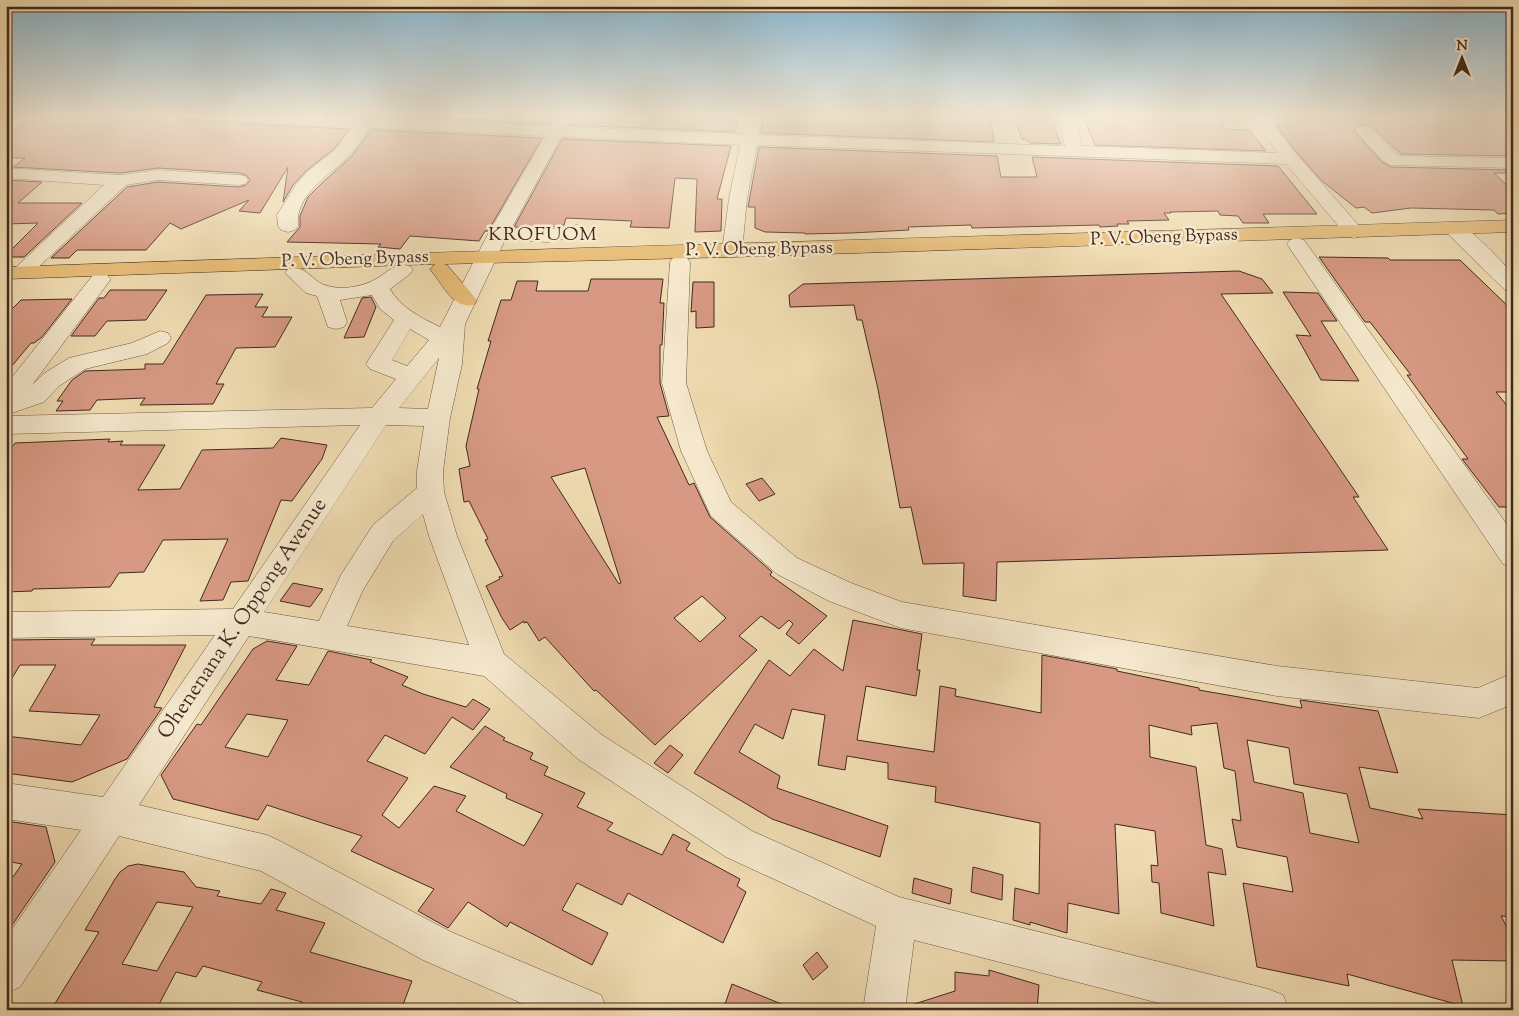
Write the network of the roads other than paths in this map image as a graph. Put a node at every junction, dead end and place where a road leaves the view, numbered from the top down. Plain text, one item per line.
1 (327, 164) edge
2 (537, 164) edge
3 (745, 164) edge
4 (1296, 164) edge
5 (6, 174) edge
6 (120, 180) junction
7 (239, 180) dead end
8 (288, 226) dead end
9 (1513, 226) edge
10 (577, 231) dead end
11 (1354, 232) junction
12 (1459, 233) junction
13 (498, 234) junction
14 (1513, 236) edge
15 (1297, 244) junction
16 (732, 251) junction
17 (485, 262) junction
18 (680, 262) junction
19 (440, 269) junction
20 (403, 270) junction
21 (295, 273) junction
22 (12, 276) edge
23 (100, 279) junction
24 (1513, 285) edge
25 (378, 287) junction
26 (327, 292) junction
27 (406, 318) junction
28 (454, 321) junction
29 (336, 322) dead end
30 (160, 338) dead end
31 (412, 376) junction
32 (6, 402) edge
33 (6, 407) edge
34 (379, 416) junction
35 (438, 418) junction
36 (6, 426) edge
37 (430, 492) junction
38 (1513, 556) edge
39 (243, 622) junction
40 (6, 624) edge
41 (327, 636) junction
42 (492, 663) junction
43 (1513, 688) edge
44 (6, 801) edge
45 (110, 816) junction
46 (897, 916) junction
47 (6, 973) edge
48 (586, 1010) edge
49 (884, 1010) edge
50 (1268, 1010) edge

1 - 8 street
2 - 13 street, Ohenenana K. Oppong Avenue
3 - 16 street
4 - 11 street
5 - 6 street
6 - 7 street
6 - 22 street
9 - 12 highway, P. V. Obeng Bypass
10 - 13 street
11 - 12 highway, P. V. Obeng Bypass
11 - 16 highway, P. V. Obeng Bypass
12 - 14 highway, P. V. Obeng Bypass
12 - 15 highway, P. V. Obeng Bypass
12 - 24 street
13 - 17 street, Ohenenana K. Oppong Avenue
15 - 18 highway, P. V. Obeng Bypass
15 - 38 street
16 - 17 highway, P. V. Obeng Bypass
17 - 18 highway, P. V. Obeng Bypass
17 - 19 highway, P. V. Obeng Bypass
17 - 22 highway, P. V. Obeng Bypass
17 - 28 street, Ohenenana K. Oppong Avenue
18 - 43 street
19 - 20 highway, P. V. Obeng Bypass
19 - 28 highway
20 - 21 highway, P. V. Obeng Bypass
20 - 25 street
21 - 23 highway, P. V. Obeng Bypass
21 - 26 street
22 - 23 highway, P. V. Obeng Bypass
23 - 32 street
25 - 26 street
25 - 27 street
26 - 29 street
27 - 28 street
27 - 31 street
28 - 31 street, Ohenenana K. Oppong Avenue
28 - 35 street
30 - 33 street
31 - 34 street, Ohenenana K. Oppong Avenue
34 - 35 street
34 - 36 street
34 - 39 street, Ohenenana K. Oppong Avenue
35 - 37 street
37 - 41 street
37 - 42 street
39 - 40 street
39 - 41 street
39 - 45 street, Ohenenana K. Oppong Avenue
41 - 42 street
42 - 46 street
44 - 45 street
45 - 47 street, Ohenenana K. Oppong Avenue
45 - 48 street
46 - 49 street
46 - 50 street

